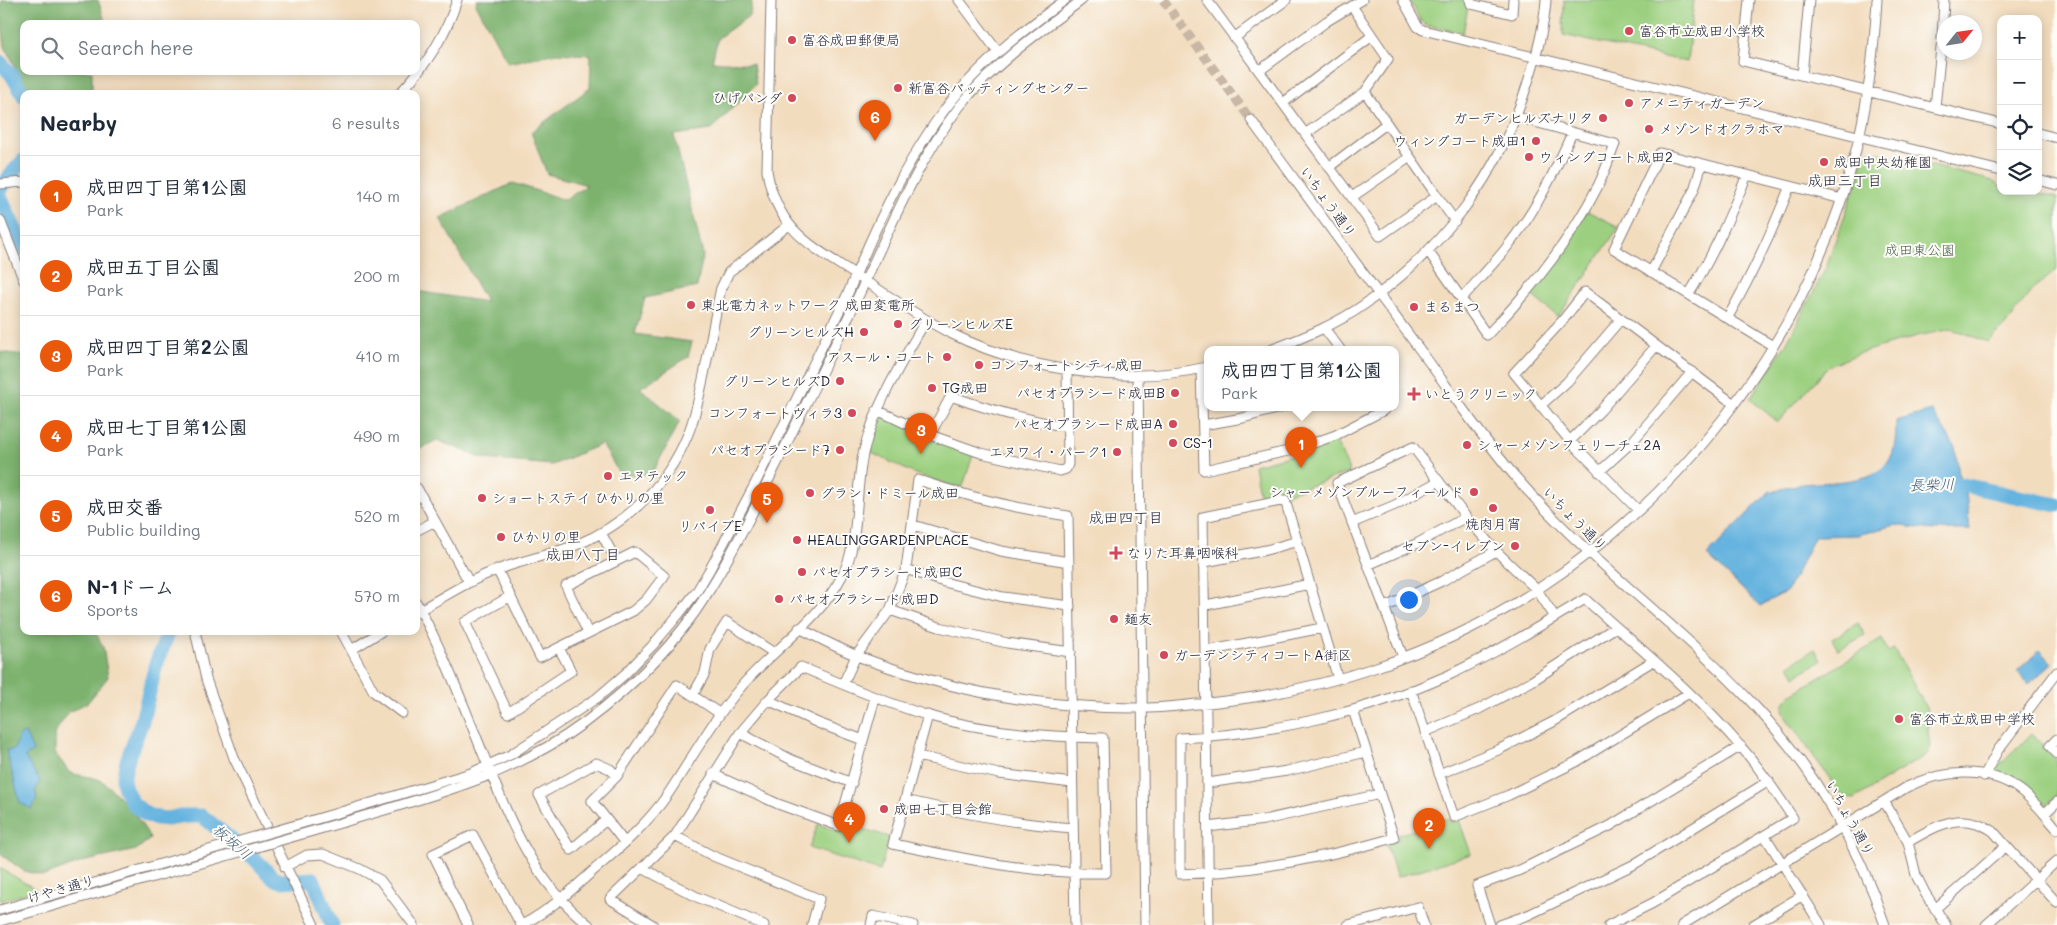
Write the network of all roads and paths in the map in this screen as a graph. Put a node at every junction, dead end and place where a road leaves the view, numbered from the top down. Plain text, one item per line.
1 (457, 0) edge
2 (771, 0) edge
3 (959, 0) edge
4 (1065, 0) edge
5 (1082, 0) edge
6 (1286, 0) edge
7 (1362, 0) edge
8 (1403, 0) edge
9 (1470, 0) edge
10 (1513, 0) edge
11 (1546, 0) edge
12 (1749, 0) edge
13 (1809, 0) edge
14 (1877, 0) edge
15 (1944, 0) edge
16 (1210, 1) edge
17 (1352, 6) junction
18 (1372, 36) junction
19 (1234, 38) junction
20 (998, 52) junction
21 (1536, 57) junction
22 (420, 69) edge
23 (1259, 71) junction
24 (415, 75) edge
25 (1802, 75) junction
26 (402, 90) edge
27 (1365, 92) junction
28 (1868, 92) junction
29 (1282, 103) junction
30 (1935, 107) junction
31 (1517, 117) junction
32 (1251, 120) tunnel mouth
33 (1997, 123) edge
34 (1386, 124) junction
35 (1572, 133) junction
36 (1305, 134) junction
37 (2042, 134) edge
38 (1859, 136) junction
39 (2057, 138) edge
40 (1410, 156) junction
41 (1702, 164) junction
42 (1329, 166) junction
43 (1997, 170) edge
44 (1747, 175) junction
45 (2042, 181) edge
46 (20, 182) edge
47 (0, 184) edge
48 (2057, 185) edge
49 (1790, 186) junction
50 (1436, 196) junction
51 (1352, 197) junction
52 (1842, 199) junction
53 (0, 220) edge
54 (1455, 222) junction
55 (789, 225) junction
56 (1428, 251) junction
57 (20, 271) edge
58 (1652, 272) junction
59 (856, 275) junction
60 (865, 281) junction
61 (1378, 294) junction
62 (1689, 294) junction
63 (1462, 298) junction
64 (1728, 318) junction
65 (1621, 319) junction
66 (926, 320) junction
67 (1324, 328) junction
68 (1280, 346) edge
69 (1338, 346) edge
70 (1656, 346) junction
71 (1774, 346) junction
72 (1204, 368) edge
73 (1067, 370) junction
74 (1692, 372) junction
75 (1138, 375) junction
76 (1734, 404) junction
77 (1540, 406) junction
78 (878, 410) junction
79 (1268, 411) edge
80 (1382, 411) edge
81 (1203, 425) junction
82 (1068, 426) junction
83 (930, 435) junction
84 (1570, 441) junction
85 (1599, 472) junction
86 (1440, 482) junction
87 (420, 494) edge
88 (1638, 510) junction
89 (1466, 517) junction
90 (435, 521) junction
91 (1352, 523) junction
92 (913, 525) junction
93 (420, 530) edge
94 (601, 533) junction
95 (1298, 541) junction
96 (1496, 551) junction
97 (1588, 552) junction
98 (616, 560) junction
99 (1069, 562) junction
100 (1205, 562) junction
101 (1368, 565) junction
102 (497, 569) junction
103 (906, 569) junction
104 (469, 582) junction
105 (1310, 584) junction
106 (1537, 590) junction
107 (511, 596) junction
108 (1206, 605) junction
109 (1070, 606) junction
110 (420, 607) edge
111 (1385, 607) junction
112 (890, 610) junction
113 (420, 612) edge
114 (1555, 618) junction
115 (1616, 627) junction
116 (799, 628) junction
117 (1322, 628) junction
118 (588, 633) junction
119 (196, 635) edge
120 (343, 635) edge
121 (375, 635) edge
122 (559, 648) junction
123 (351, 650) junction
124 (1206, 651) junction
125 (774, 652) junction
126 (1071, 652) junction
127 (856, 656) junction
128 (1403, 657) junction
129 (1653, 662) junction
130 (2057, 672) edge
131 (1338, 679) junction
132 (843, 684) junction
133 (1411, 690) junction
134 (1689, 693) junction
135 (693, 695) junction
136 (875, 698) junction
137 (768, 700) junction
138 (1071, 704) junction
139 (1206, 704) junction
140 (1142, 708) junction
141 (1353, 710) junction
142 (402, 713) dead end
143 (719, 713) junction
144 (928, 715) junction
145 (1425, 732) junction
146 (740, 734) junction
147 (1208, 736) junction
148 (1073, 738) junction
149 (2057, 739) edge
150 (863, 740) junction
151 (1741, 746) junction
152 (1366, 752) junction
153 (2057, 754) edge
154 (917, 756) junction
155 (488, 765) junction
156 (713, 774) junction
157 (1439, 774) junction
158 (492, 775) junction
159 (617, 776) junction
160 (1984, 776) junction
161 (1769, 781) junction
162 (852, 783) junction
163 (1072, 783) junction
164 (1208, 783) junction
165 (1380, 794) junction
166 (905, 800) junction
167 (1884, 801) junction
168 (2057, 802) edge
169 (2044, 814) junction
170 (606, 820) junction
171 (1208, 827) junction
172 (1842, 827) junction
173 (1072, 828) junction
174 (2057, 828) edge
175 (675, 836) junction
176 (1765, 836) junction
177 (1908, 842) junction
178 (625, 843) junction
179 (2006, 846) junction
180 (2057, 861) edge
181 (1783, 863) junction
182 (642, 868) junction
183 (287, 871) junction
184 (1208, 873) junction
185 (1074, 874) junction
186 (2036, 880) junction
187 (1803, 895) junction
188 (560, 900) junction
189 (2057, 903) edge
190 (1935, 909) junction
191 (0, 910) edge
192 (0, 921) edge
193 (314, 925) edge
194 (414, 925) edge
195 (468, 925) edge
196 (522, 925) edge
197 (589, 925) edge
198 (653, 925) edge
199 (764, 925) edge
200 (812, 925) edge
201 (871, 925) edge
202 (913, 925) edge
203 (1075, 925) edge
204 (1145, 925) edge
205 (1209, 925) edge
206 (1348, 925) edge
207 (1424, 925) edge
208 (1490, 925) edge
209 (1500, 925) edge
210 (1609, 925) edge
211 (1682, 925) edge
212 (1753, 925) edge
213 (1821, 925) edge
214 (1885, 925) edge
215 (1946, 925) edge
216 (1986, 925) edge

1 - 22 street
2 - 55 street
3 - 20 street
4 - 20 street
5 - 60 street, けやき通り
6 - 19 street
7 - 17 street
8 - 21 street
9 - 10 street
11 - 21 street
12 - 25 street
13 - 25 street
14 - 28 street
15 - 30 street
16 - 19 street
17 - 18 street
17 - 23 street
18 - 27 street
18 - 29 street
19 - 23 street
20 - 59 street
21 - 31 street
21 - 38 street
23 - 29 street
24 - 26 street
25 - 28 street
27 - 34 street
27 - 36 street
28 - 30 street
28 - 38 street
29 - 36 street
30 - 33 street
31 - 35 street
31 - 54 street
32 - 61 street, いちょう通り
34 - 40 street
34 - 42 street
35 - 63 street
35 - 63 street
36 - 42 street
37 - 39 street
38 - 43 street
38 - 52 street
40 - 50 street
40 - 51 street
41 - 44 street
41 - 58 street
41 - 58 street
42 - 51 street
44 - 49 street
44 - 62 street
45 - 48 street
46 - 47 street
49 - 52 street
49 - 64 street
50 - 51 street
50 - 54 street
52 - 71 street
53 - 57 street
54 - 56 street
55 - 59 street
55 - 94 street
56 - 61 street
56 - 63 street
58 - 62 street
59 - 60 street
59 - 155 street
60 - 66 street
60 - 158 street, けやき通り
61 - 67 street
61 - 97 street, いちょう通り
62 - 64 street
64 - 71 street
65 - 70 street
65 - 77 street
65 - 77 street
66 - 73 street
66 - 78 street
67 - 68 street
67 - 69 street
70 - 74 street
70 - 84 street
71 - 76 street
72 - 75 street
72 - 81 street
73 - 75 street
73 - 82 street
74 - 76 street
74 - 85 street
75 - 140 street
76 - 88 street
77 - 84 street
78 - 83 street
78 - 116 street
79 - 81 street
80 - 81 street
82 - 83 street
82 - 83 street
84 - 85 street
85 - 88 street
86 - 89 street
86 - 91 street
86 - 91 street
87 - 90 street
88 - 97 street
89 - 96 street
89 - 101 street
90 - 93 street
90 - 104 street
91 - 101 street
92 - 99 street
92 - 99 street
92 - 103 street
94 - 98 street
94 - 102 street
95 - 100 street
95 - 100 street
95 - 105 street
96 - 106 street
96 - 111 street
97 - 106 street
97 - 172 street, いちょう通り
98 - 118 street
98 - 118 street
99 - 109 street
100 - 108 street
101 - 111 street
102 - 104 street
102 - 107 street
103 - 109 street
103 - 112 street
104 - 110 street
105 - 108 street
105 - 117 street
106 - 114 street
106 - 128 street
107 - 122 street
107 - 122 street
108 - 124 street
109 - 126 street
111 - 128 street
112 - 126 street
112 - 127 street
113 - 155 street
114 - 115 street
114 - 133 street
115 - 129 street
115 - 145 street
116 - 125 street
116 - 127 street
117 - 124 street
117 - 131 street
118 - 122 street
119 - 183 street
120 - 123 street
121 - 123 street
123 - 142 street
124 - 139 street
125 - 135 street
125 - 143 street
126 - 138 street
127 - 132 street
127 - 138 street
128 - 131 street
129 - 134 street
129 - 157 street
130 - 160 street
131 - 139 street
132 - 136 street
132 - 137 street
133 - 141 street
133 - 145 street
134 - 151 street
134 - 157 street
135 - 143 street
135 - 159 street
136 - 144 street
136 - 150 street
137 - 146 street
137 - 150 street
138 - 140 street
138 - 148 street
139 - 140 street
139 - 147 street
140 - 204 street
141 - 147 street
141 - 152 street
143 - 178 street
144 - 148 street
144 - 154 street
145 - 157 street
146 - 156 street
146 - 162 street
147 - 164 street
147 - 184 street
148 - 163 street
148 - 185 street
149 - 153 street
150 - 162 street
151 - 161 street
151 - 208 street
152 - 164 street
152 - 165 street
154 - 163 street
154 - 166 street
155 - 158 street
155 - 191 street, bridge
156 - 162 street
156 - 175 street
158 - 188 street
158 - 192 street, けやき通り, bridge
159 - 170 street
159 - 170 street
160 - 167 street
160 - 169 street
161 - 176 street
161 - 209 street
163 - 173 street
164 - 171 street
165 - 171 street
165 - 184 street
166 - 173 street
166 - 185 street
167 - 172 street
167 - 177 street
168 - 169 street
169 - 174 street
170 - 178 street
171 - 184 street
172 - 181 street
172 - 214 street, いちょう通り
173 - 185 street
175 - 182 street
175 - 200 street
176 - 181 street
176 - 210 street
177 - 179 street
177 - 190 street
178 - 188 street
179 - 186 street
179 - 190 street
180 - 186 street
181 - 187 street
181 - 211 street
182 - 198 street
182 - 199 street
183 - 193 street
183 - 194 street
184 - 205 street
185 - 203 street
186 - 189 street
186 - 216 street
187 - 212 street
187 - 213 street
188 - 196 street
188 - 197 street
190 - 215 street
195 - 196 street
201 - 202 street
206 - 207 street

